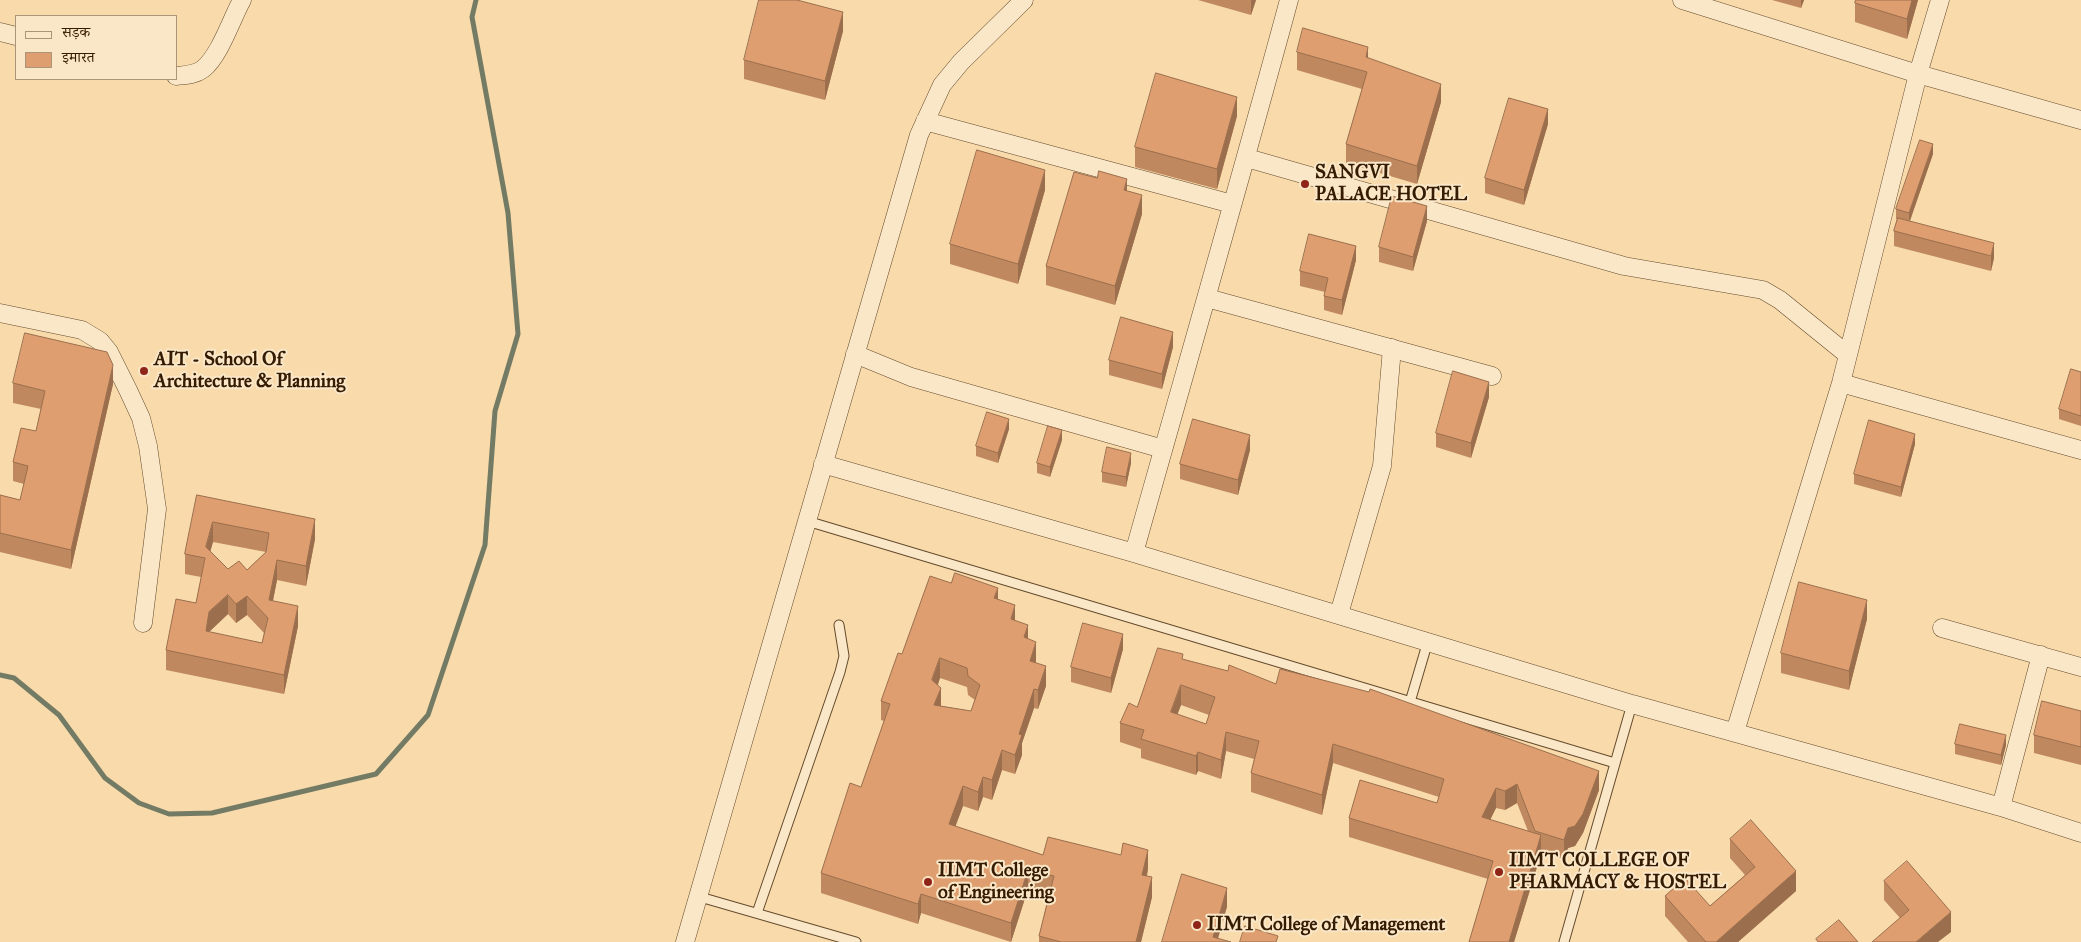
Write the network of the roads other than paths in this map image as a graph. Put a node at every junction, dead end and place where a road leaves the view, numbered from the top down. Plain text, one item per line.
1 (242, 0) edge
2 (1024, 0) edge
3 (1289, 0) edge
4 (1682, 0) edge
5 (1940, 0) edge
6 (0, 32) edge
7 (15, 36) edge
8 (1918, 74) junction
9 (178, 76) edge
10 (2081, 120) edge
11 (926, 121) junction
12 (1247, 158) junction
13 (1232, 204) junction
14 (1207, 298) junction
15 (0, 313) edge
16 (1392, 348) junction
17 (855, 354) junction
18 (1848, 355) junction
19 (1492, 376) dead end
20 (1841, 383) junction
21 (1163, 449) junction
22 (2081, 450) edge
23 (823, 464) junction
24 (807, 521) junction
25 (1134, 553) junction
26 (1339, 614) junction
27 (142, 623) dead end
28 (839, 625) dead end
29 (1942, 628) dead end
30 (1428, 641) junction
31 (2040, 655) junction
32 (2081, 667) edge
33 (1410, 702) junction
34 (1632, 704) junction
35 (1735, 732) junction
36 (1615, 763) junction
37 (2001, 808) junction
38 (2081, 833) edge
39 (700, 897) junction
40 (757, 913) junction
41 (685, 942) edge
42 (856, 942) edge
43 (1564, 942) edge

1 - 9 street
2 - 11 street
3 - 12 street
4 - 8 street
5 - 8 street
6 - 7 street
8 - 10 street
8 - 18 street
11 - 13 street
11 - 17 street
12 - 13 street
12 - 18 street
13 - 14 street
14 - 16 street
14 - 21 street
15 - 27 street
16 - 19 street
16 - 26 street
17 - 21 street
17 - 23 street
18 - 20 street
20 - 22 street
20 - 35 street
21 - 25 street
23 - 24 street
23 - 25 street
24 - 33 lane
24 - 39 street
25 - 26 street
26 - 30 street
28 - 40 lane
29 - 31 street
30 - 33 lane
30 - 34 street
31 - 32 street
31 - 37 street
33 - 36 lane
34 - 35 street
34 - 36 lane
35 - 37 street
36 - 43 lane
37 - 38 street
39 - 40 lane
39 - 41 street
40 - 42 lane

